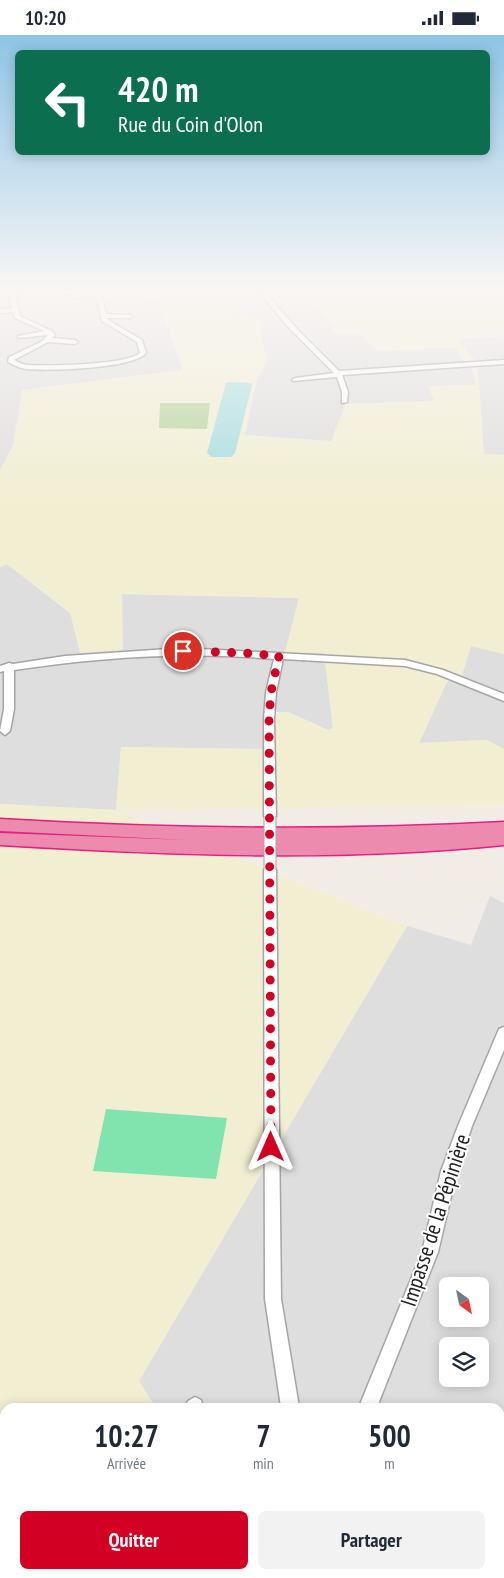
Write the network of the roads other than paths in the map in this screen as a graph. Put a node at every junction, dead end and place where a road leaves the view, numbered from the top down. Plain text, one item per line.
1 (18, 365) edge
2 (68, 365) edge
3 (328, 365) edge
4 (453, 365) edge
5 (337, 374) junction
6 (295, 380) dead end
7 (344, 402) dead end
8 (279, 656) junction
9 (5, 667) edge
10 (504, 699) edge
11 (5, 731) dead end
12 (0, 825) edge
13 (504, 828) edge
14 (0, 839) edge
15 (504, 839) edge
16 (504, 1033) edge
17 (289, 1403) edge
18 (370, 1403) edge

1 - 2 street
3 - 5 street
4 - 5 street
5 - 6 street
5 - 7 street
8 - 9 street
8 - 10 street
8 - 17 street, bridge
9 - 11 street
12 - 13 highway
14 - 15 highway
16 - 18 street, Impasse de la Pépinière

